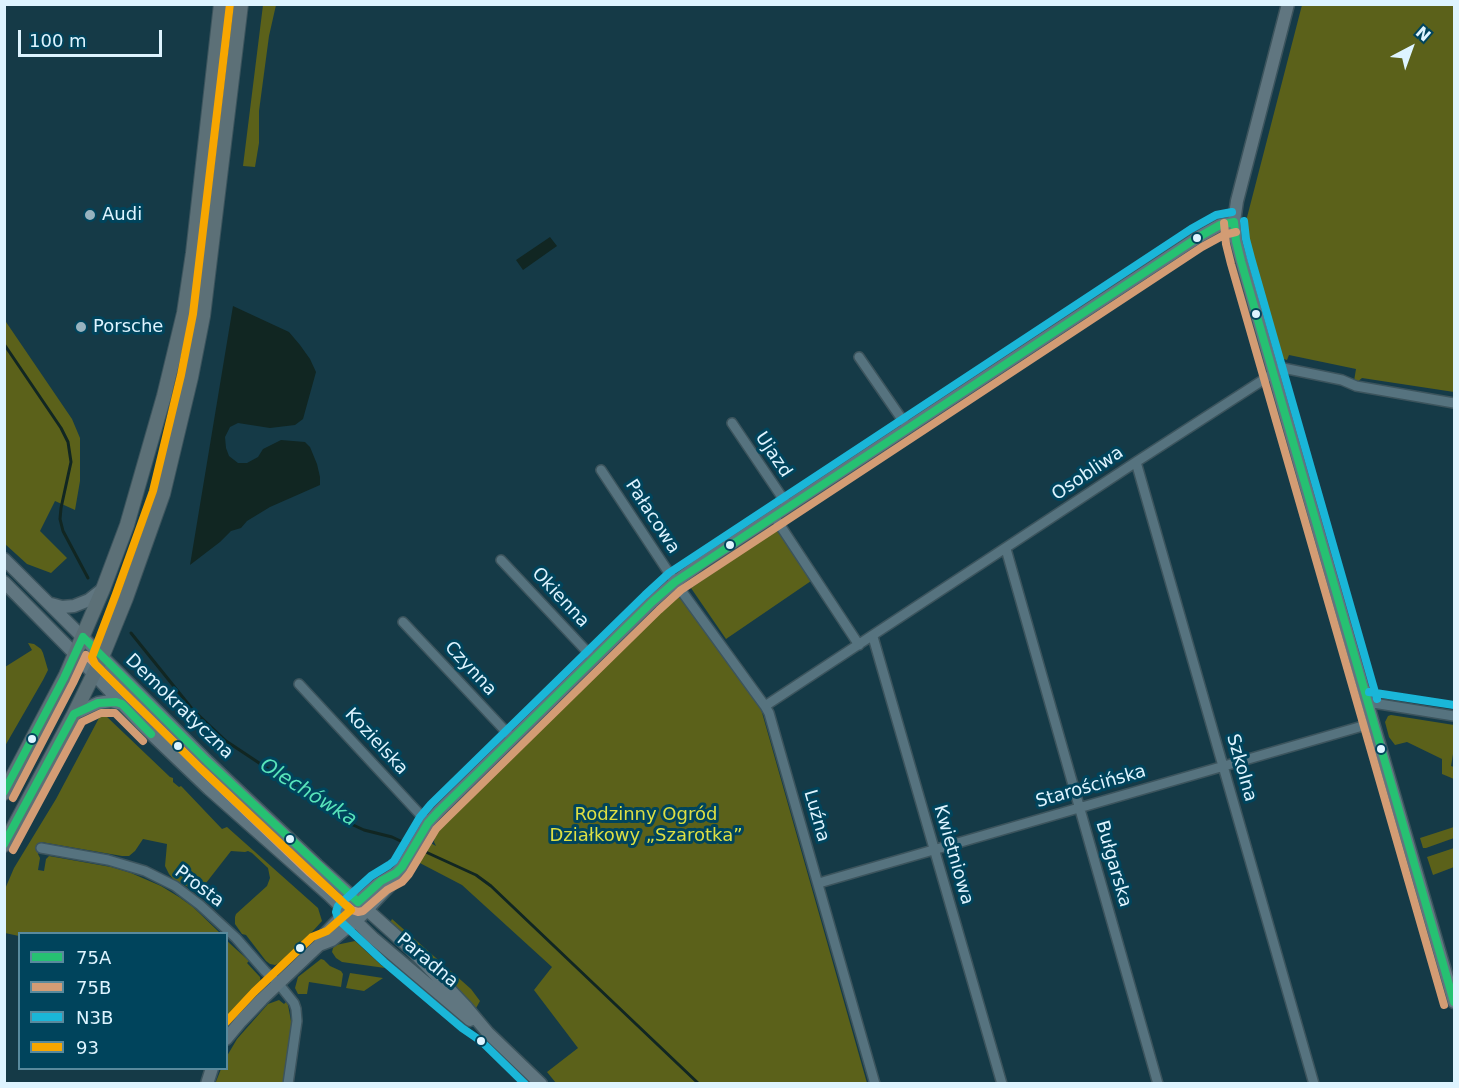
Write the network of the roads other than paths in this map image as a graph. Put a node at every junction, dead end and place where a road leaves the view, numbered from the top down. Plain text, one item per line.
1 (221, 4) edge
2 (241, 4) edge
3 (1288, 4) edge
4 (1234, 222) junction
5 (859, 357) dead end
6 (1272, 373) junction
7 (1455, 403) edge
8 (732, 423) dead end
9 (908, 428) junction
10 (1136, 462) junction
11 (601, 470) dead end
12 (788, 506) junction
13 (774, 516) junction
14 (1006, 549) junction
15 (4, 560) edge
16 (501, 560) dead end
17 (4, 582) edge
18 (675, 582) junction
19 (103, 589) junction
20 (51, 604) junction
21 (403, 622) dead end
22 (83, 637) junction
23 (873, 637) junction
24 (859, 645) junction
25 (75, 654) junction
26 (102, 657) junction
27 (594, 659) junction
28 (94, 674) junction
29 (299, 684) dead end
30 (1367, 702) junction
31 (122, 704) junction
32 (765, 706) junction
33 (74, 714) junction
34 (1455, 716) edge
35 (1373, 723) junction
36 (513, 740) junction
37 (1223, 766) junction
38 (4, 793) edge
39 (1079, 807) junction
40 (428, 823) junction
41 (4, 845) edge
42 (42, 848) dead end
43 (934, 849) junction
44 (396, 873) junction
45 (819, 883) junction
46 (357, 902) junction
47 (368, 910) junction
48 (351, 917) junction
49 (278, 983) junction
50 (1455, 1002) edge
51 (488, 1033) junction
52 (228, 1037) edge
53 (288, 1083) edge
54 (541, 1083) edge
55 (875, 1083) edge
56 (1002, 1083) edge
57 (1158, 1083) edge
58 (1314, 1083) edge

1 - 19 main road
2 - 26 main road
3 - 4 street
4 - 6 street
4 - 9 street
5 - 9 street
6 - 7 street
6 - 10 street, Osobliwa
6 - 30 street
8 - 12 street, Ujazd
9 - 12 street
10 - 14 street, Osobliwa
10 - 37 street, Szkolna
11 - 18 street, Pałacowa
12 - 13 street
13 - 18 street
13 - 24 street
14 - 23 street, Osobliwa
14 - 39 street, Bułgarska
15 - 20 street, Demokratyczna
16 - 27 street, Okienna
17 - 25 street, Demokratyczna
18 - 27 street
18 - 32 street, Luźna
19 - 20 street
19 - 22 main road
20 - 22 street, Demokratyczna
21 - 36 street, Czynna
22 - 25 main road
22 - 26 street, Demokratyczna
23 - 24 street, Osobliwa
23 - 43 street, Kwietniowa
24 - 32 street, Osobliwa
25 - 28 street, Demokratyczna
25 - 38 main road
26 - 28 main road
26 - 46 street, Demokratyczna
27 - 36 street
28 - 31 street, Demokratyczna
28 - 33 main road
29 - 40 street, Kozielska
30 - 34 street
30 - 35 street
31 - 33 street
31 - 48 street, Demokratyczna
32 - 45 street, Luźna
33 - 41 main road
35 - 37 street, Starościńska
35 - 50 street
36 - 40 street
37 - 39 street, Starościńska
37 - 58 street, Szkolna
39 - 43 street, Starościńska
39 - 57 street, Bułgarska
40 - 44 street
42 - 49 street, Prosta
43 - 45 street, Starościńska
43 - 56 street, Kwietniowa
44 - 46 street
44 - 47 street
45 - 55 street, Luźna
46 - 47 street, Paradna
46 - 48 street
47 - 48 street
47 - 51 street, Paradna
48 - 49 street
48 - 51 street, Paradna
49 - 52 street
49 - 53 street, Prosta
51 - 54 street, Paradna

